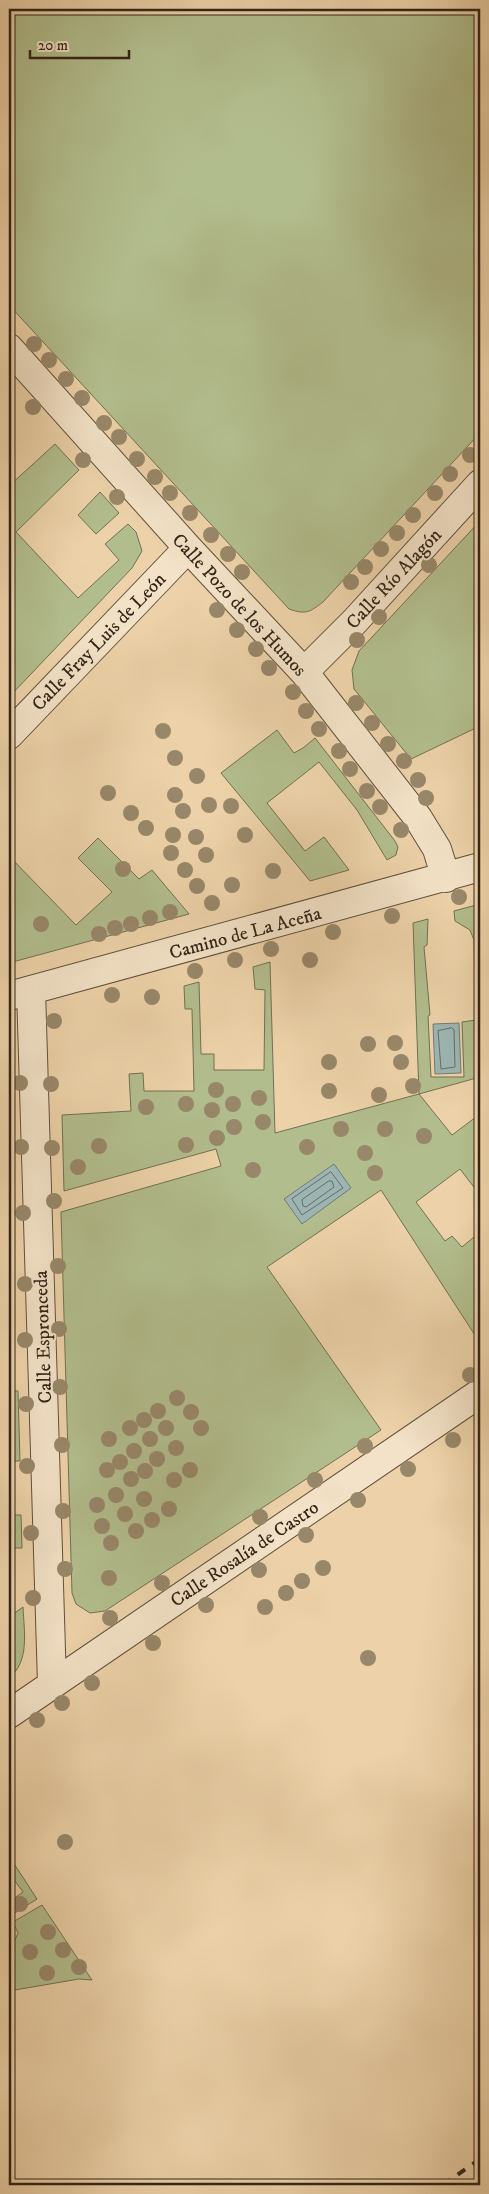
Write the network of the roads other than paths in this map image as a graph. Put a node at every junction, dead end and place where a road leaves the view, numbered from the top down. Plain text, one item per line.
1 (9, 348) edge
2 (480, 484) edge
3 (188, 548) junction
4 (304, 672) junction
5 (9, 735) edge
6 (480, 867) edge
7 (446, 878) junction
8 (20, 993) edge
9 (480, 1393) edge
10 (52, 1684) junction
11 (9, 1714) edge

1 - 3 street, Calle Pozo de los Humos
2 - 4 street, Calle Río Alagón
3 - 4 street, Calle Pozo de los Humos
3 - 5 street, Calle Fray Luis de León
4 - 7 street, Calle Pozo de los Humos
6 - 7 street, Camino de La Aceña
7 - 8 street, Camino de La Aceña
8 - 10 street, Calle Espronceda
9 - 10 street, Calle Rosalía de Castro
10 - 11 street, Calle Rosalía de Castro

